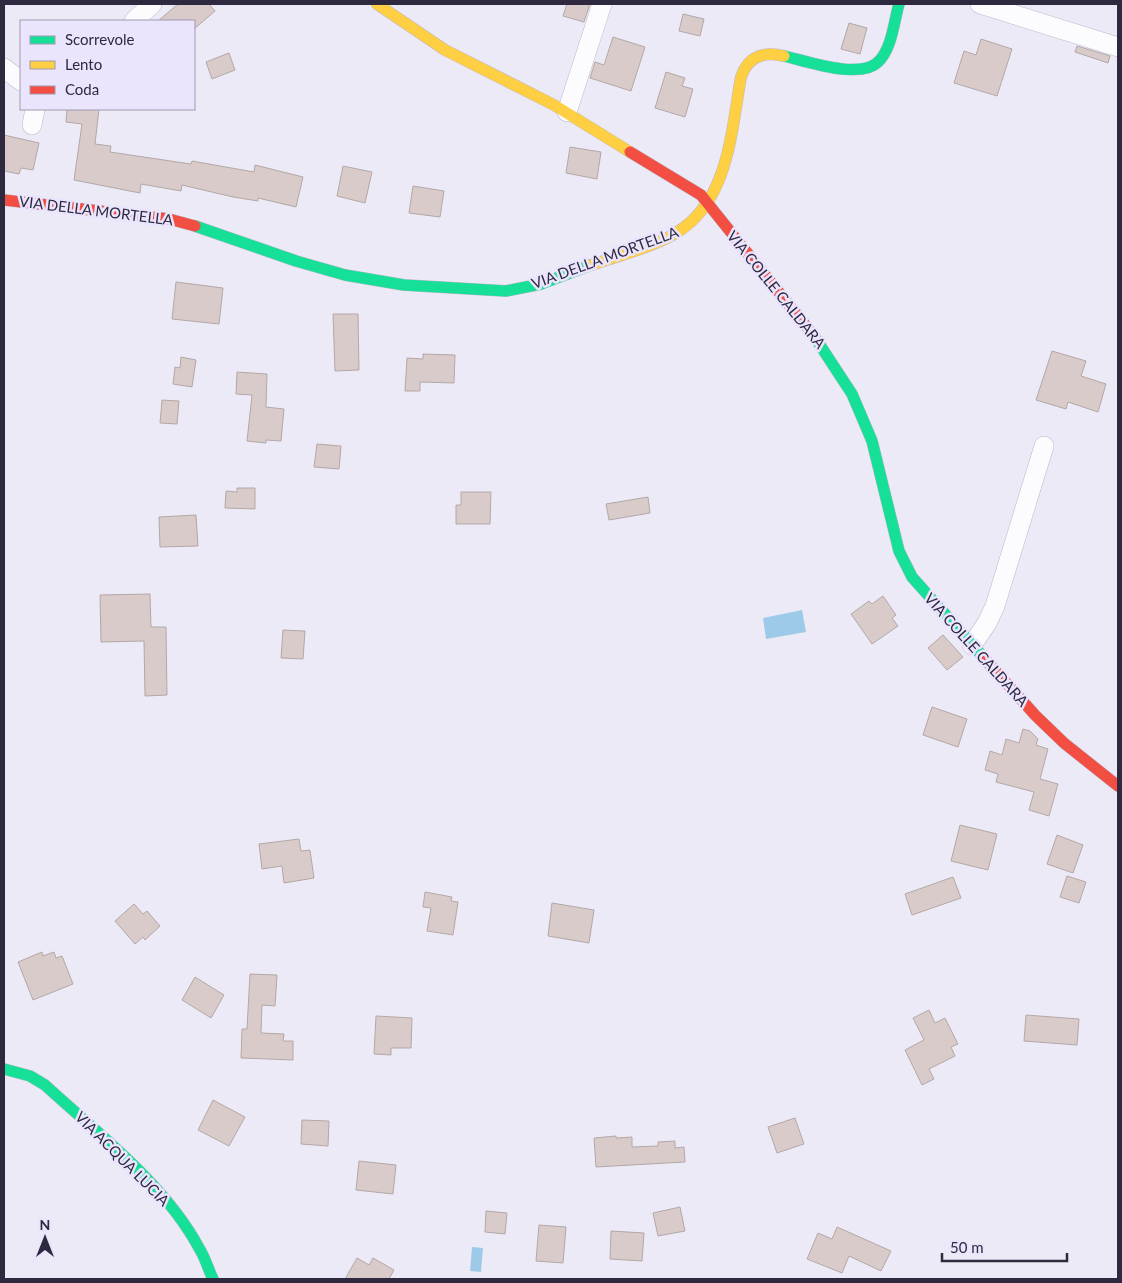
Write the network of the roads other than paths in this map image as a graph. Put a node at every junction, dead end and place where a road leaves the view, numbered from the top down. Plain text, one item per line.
1 (152, 4) edge
2 (377, 4) edge
3 (602, 4) edge
4 (899, 4) edge
5 (980, 4) edge
6 (135, 20) edge
7 (1118, 47) edge
8 (4, 68) edge
9 (20, 79) edge
10 (567, 112) junction
11 (4, 200) edge
12 (707, 202) junction
13 (1044, 446) dead end
14 (972, 646) junction
15 (1118, 786) edge
16 (4, 1070) edge
17 (213, 1279) edge

1 - 6 street
2 - 10 street, VIA COLLE CALDARA
3 - 10 street
4 - 12 street, VIA DELLA MORTELLA
5 - 7 street
8 - 9 street
10 - 12 street, VIA COLLE CALDARA
11 - 12 street, VIA DELLA MORTELLA
12 - 14 street, VIA COLLE CALDARA
13 - 14 street
14 - 15 street, VIA COLLE CALDARA
16 - 17 street, VIA ACQUA LUCIA

